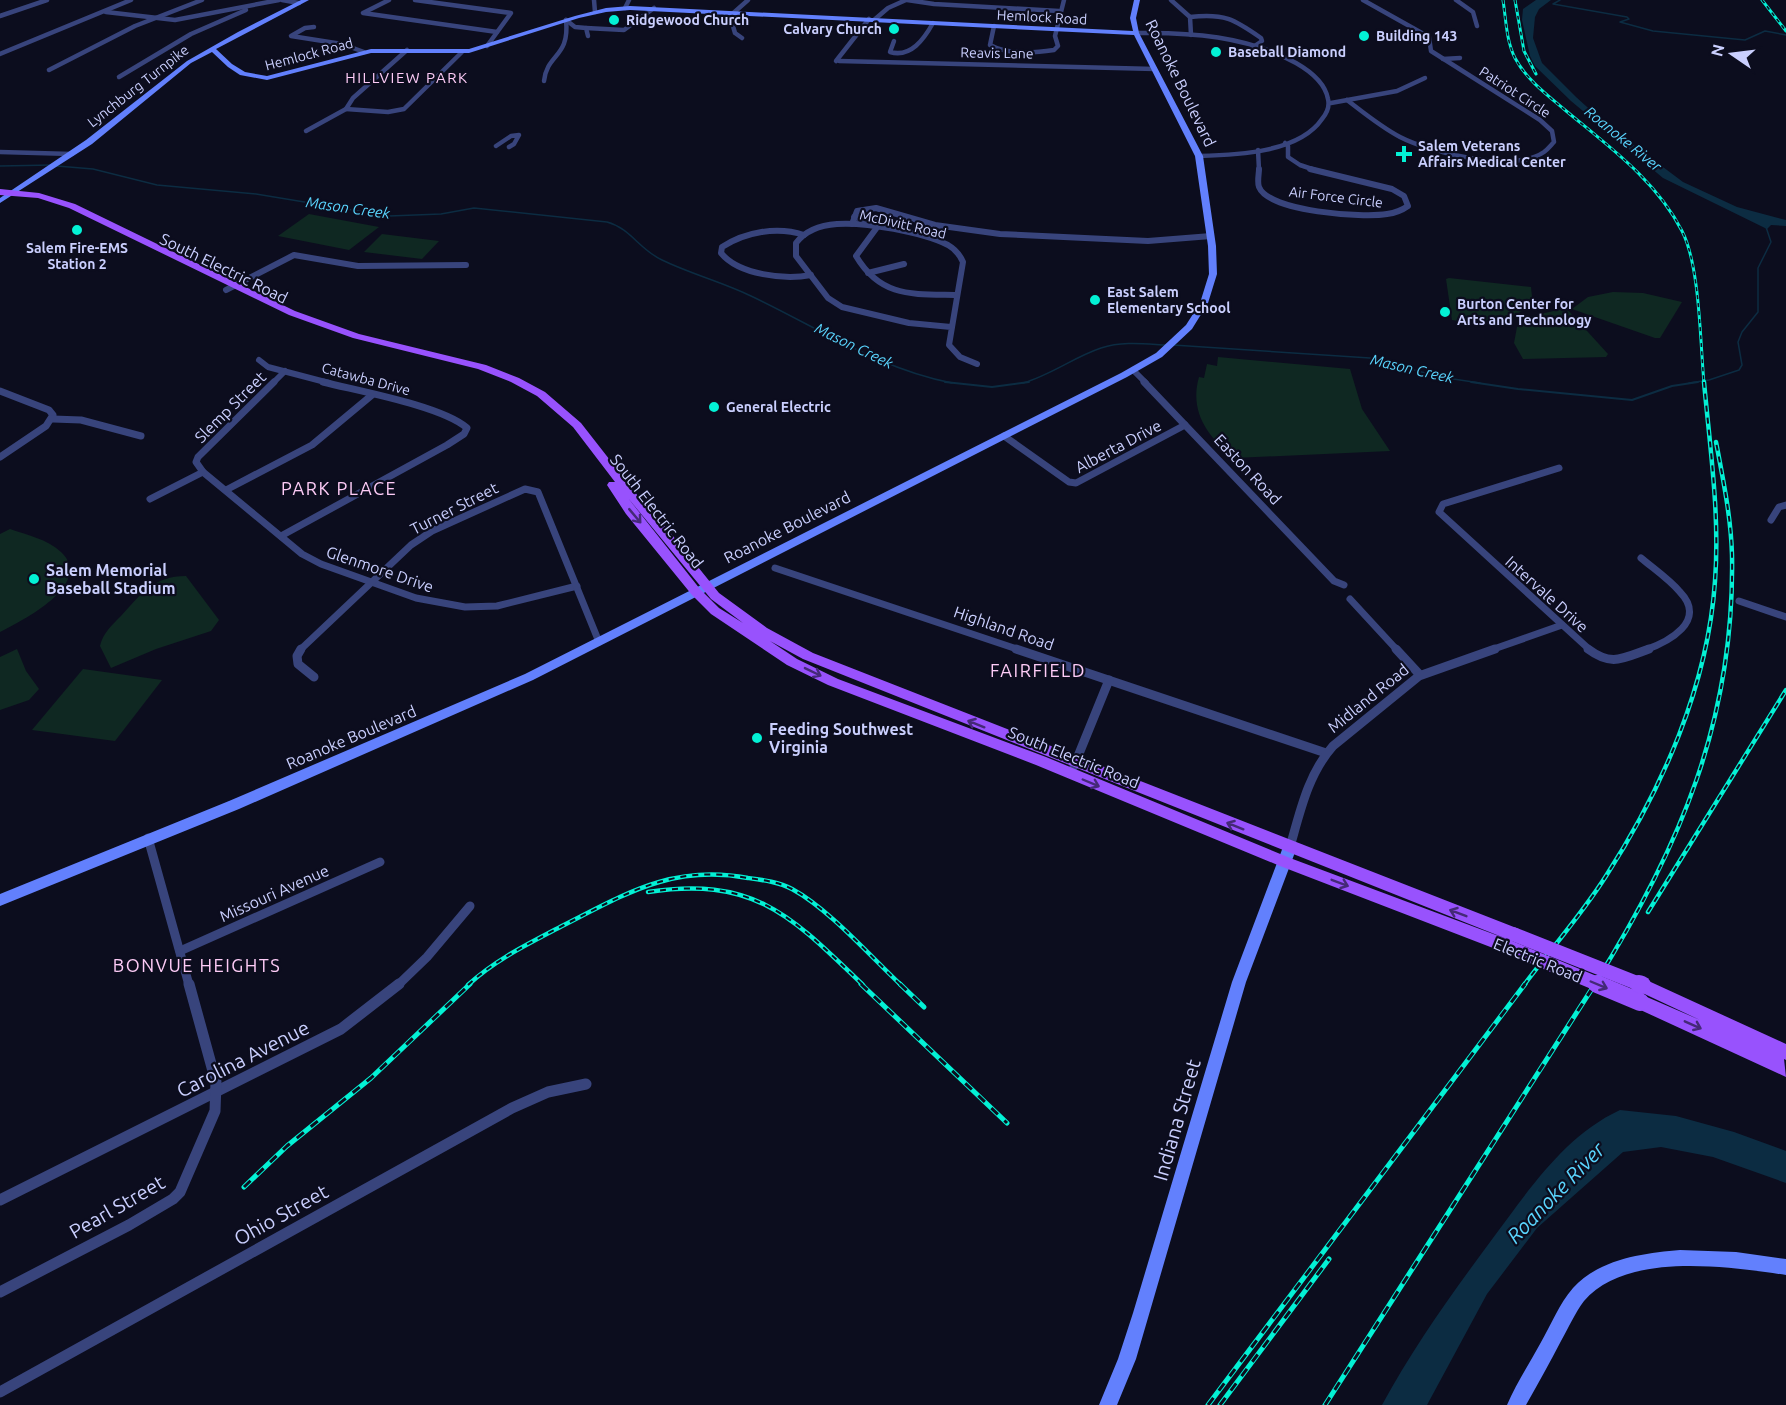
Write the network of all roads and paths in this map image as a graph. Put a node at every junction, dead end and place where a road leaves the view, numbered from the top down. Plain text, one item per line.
1 (47, 0) edge
2 (131, 0) edge
3 (202, 0) edge
4 (280, 0) edge
5 (389, 0) edge
6 (414, 0) edge
7 (465, 0) edge
8 (594, 0) edge
9 (629, 0) edge
10 (748, 0) edge
11 (906, 0) edge
12 (1064, 0) edge
13 (1137, 0) edge
14 (1171, 0) edge
15 (1363, 0) edge
16 (1456, 0) edge
17 (303, 1) edge
18 (253, 4) junction
19 (457, 5) junction
20 (625, 8) junction
21 (654, 8) junction
22 (1059, 11) junction
23 (106, 12) junction
24 (596, 12) junction
25 (731, 13) junction
26 (0, 16) edge
27 (1190, 17) junction
28 (155, 18) junction
29 (566, 20) junction
30 (872, 20) junction
31 (933, 23) junction
32 (994, 26) junction
33 (1477, 26) dead end
34 (314, 27) dead end
35 (586, 28) junction
36 (1056, 29) junction
37 (497, 32) junction
38 (1136, 33) junction
39 (1191, 35) junction
40 (588, 36) dead end
41 (742, 38) dead end
42 (894, 41) dead end
43 (487, 46) junction
44 (1253, 47) junction
45 (212, 48) junction
46 (406, 50) junction
47 (364, 52) junction
48 (462, 52) junction
49 (0, 54) edge
50 (1443, 59) junction
51 (1155, 69) junction
52 (1460, 69) junction
53 (49, 70) dead end
54 (119, 77) dead end
55 (1425, 78) dead end
56 (544, 81) dead end
57 (1347, 100) junction
58 (1331, 103) junction
59 (346, 109) junction
60 (306, 131) dead end
61 (1285, 143) junction
62 (496, 146) dead end
63 (509, 147) dead end
64 (1258, 150) junction
65 (0, 152) edge
66 (69, 156) junction
67 (1199, 156) junction
68 (4, 196) edge
69 (854, 217) junction
70 (852, 224) junction
71 (876, 228) junction
72 (804, 235) junction
73 (1211, 236) junction
74 (904, 264) dead end
75 (466, 265) dead end
76 (868, 273) junction
77 (811, 275) junction
78 (230, 288) junction
79 (957, 295) junction
80 (951, 327) junction
81 (259, 360) dead end
82 (977, 364) dead end
83 (1132, 370) junction
84 (285, 371) junction
85 (0, 391) edge
86 (372, 394) junction
87 (53, 419) junction
88 (1185, 425) junction
89 (466, 426) joint
90 (141, 436) dead end
91 (1004, 436) junction
92 (0, 457) edge
93 (1559, 468) dead end
94 (203, 472) junction
95 (226, 490) junction
96 (150, 499) dead end
97 (1786, 505) edge
98 (1771, 520) dead end
99 (281, 536) junction
100 (1641, 558) dead end
101 (775, 568) dead end
102 (371, 581) junction
103 (1344, 585) dead end
104 (577, 586) junction
105 (701, 589) junction
106 (1350, 599) dead end
107 (1739, 601) dead end
108 (1786, 617) edge
109 (1562, 625) junction
110 (599, 642) junction
111 (1420, 675) junction
112 (314, 677) dead end
113 (1109, 680) junction
114 (1326, 753) junction
115 (1073, 769) junction
116 (148, 838) junction
117 (1287, 855) junction
118 (380, 862) dead end
119 (0, 900) edge
120 (470, 906) dead end
121 (180, 951) junction
122 (1641, 994) junction
123 (1786, 1052) edge
124 (1786, 1069) edge
125 (586, 1084) dead end
126 (217, 1092) junction
127 (0, 1200) edge
128 (1786, 1267) edge
129 (0, 1292) edge
130 (0, 1392) edge
131 (1108, 1405) edge
132 (1516, 1405) edge

1 - 26 street
2 - 23 street
3 - 28 street
4 - 17 street
4 - 18 street
5 - 37 street
6 - 19 street
7 - 19 street
8 - 24 street
9 - 20 street
10 - 25 street
11 - 22 street
11 - 30 street
12 - 22 street
13 - 38 street, Roanoke Boulevard
14 - 27 street
15 - 50 street, Patriot Circle
16 - 33 street
17 - 45 street, Lynchburg Turnpike
18 - 28 street
18 - 54 street
19 - 37 street
20 - 21 street, Hemlock Road
20 - 24 street, Hemlock Road
21 - 25 street, Hemlock Road
21 - 35 street
22 - 36 street
23 - 28 street
23 - 49 street
24 - 29 street, Hemlock Road
25 - 30 street, Hemlock Road
25 - 41 street
27 - 39 street
27 - 44 street
28 - 53 street
29 - 35 street
29 - 43 street, Hemlock Road
29 - 56 street
30 - 31 street, Hemlock Road
30 - 51 street, Reavis Lane
31 - 32 street, Hemlock Road
31 - 42 street
32 - 36 street, Hemlock Road
32 - 36 street
34 - 47 street
35 - 40 street
36 - 38 street, Hemlock Road
37 - 43 street
38 - 39 street
38 - 51 street, Roanoke Boulevard
39 - 44 street
43 - 48 street, Hemlock Road
44 - 58 street
45 - 47 street, Hemlock Road
45 - 66 street, Lynchburg Turnpike
46 - 47 street, Hemlock Road
46 - 48 street, Hemlock Road
46 - 59 street
48 - 59 street
50 - 52 street, Patriot Circle
50 - 52 street
51 - 67 street, Roanoke Boulevard
52 - 57 street, Patriot Circle
55 - 57 street
57 - 58 street
58 - 61 street
59 - 60 street
61 - 64 street
61 - 64 street, Air Force Circle
62 - 63 street
64 - 67 street
65 - 66 street
66 - 68 street, Lynchburg Turnpike
67 - 73 street, Roanoke Boulevard
68 - 78 main road, South Electric Road
69 - 70 street
69 - 71 street
69 - 73 street, McDivitt Road
70 - 71 street, McDivitt Road
70 - 72 street, McDivitt Road
71 - 76 street
71 - 79 street, McDivitt Road
72 - 77 street
72 - 77 street
73 - 83 street, Roanoke Boulevard
74 - 76 street
75 - 78 street
76 - 79 street
77 - 80 street
78 - 105 main road, South Electric Road
79 - 80 street, McDivitt Road
80 - 82 street
81 - 84 street, Catawba Drive
83 - 88 street, Easton Road
83 - 91 street, Roanoke Boulevard
84 - 86 street, Catawba Drive
84 - 94 street, Slemp Street
85 - 87 street
86 - 89 street, Catawba Drive
86 - 95 street
87 - 90 street
87 - 92 street
88 - 91 street, Alberta Drive
88 - 103 street, Easton Road
89 - 99 street
91 - 105 street, Roanoke Boulevard
93 - 109 street, Intervale Drive
94 - 95 street, Glenmore Drive
94 - 96 street
95 - 99 street, Glenmore Drive
97 - 98 street
99 - 102 street, Glenmore Drive
100 - 109 street, Intervale Drive
101 - 113 street, Highland Road
102 - 104 street, Glenmore Drive
102 - 104 street, Turner Street
102 - 112 street, Turner Street
104 - 110 street
105 - 110 street, Roanoke Boulevard
105 - 115 main road, South Electric Road
106 - 111 street
107 - 108 street
109 - 111 street, Midland Road
110 - 116 street, Roanoke Boulevard
111 - 114 street, Midland Road
113 - 114 street, Highland Road
113 - 115 street
114 - 117 street, Midland Road
115 - 117 main road, South Electric Road
116 - 119 street, Roanoke Boulevard
116 - 121 street, Pearl Street
117 - 122 main road, Electric Road, bridge
117 - 131 street, Indiana Street
118 - 121 street, Missouri Avenue
120 - 126 street, Carolina Avenue
121 - 126 street, Pearl Street
122 - 123 main road, Electric Road
122 -> 124 main road, Electric Road
125 - 130 street, Ohio Street
126 - 127 street, Carolina Avenue
126 - 129 street, Pearl Street
128 - 132 street

